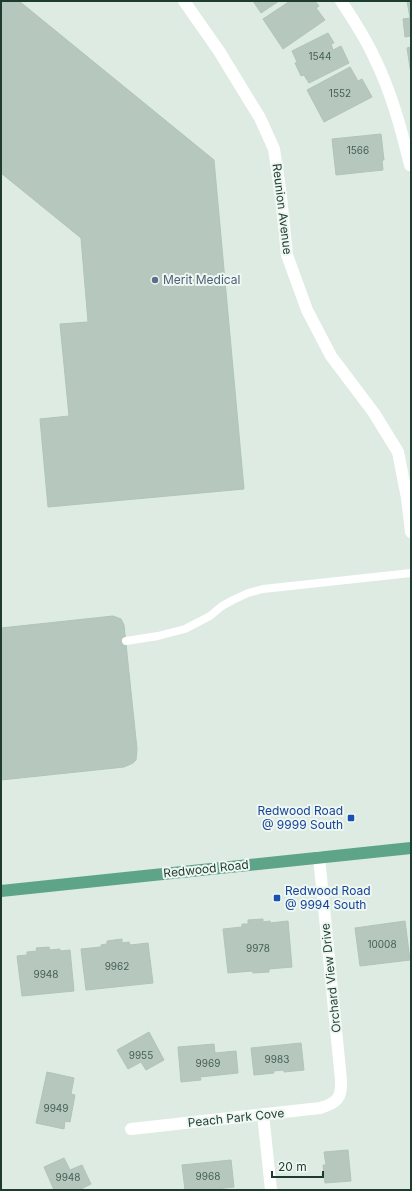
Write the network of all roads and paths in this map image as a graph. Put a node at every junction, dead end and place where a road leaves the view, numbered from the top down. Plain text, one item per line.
1 (184, 1) edge
2 (341, 1) edge
3 (410, 165) dead end
4 (411, 532) edge
5 (411, 573) edge
6 (126, 641) dead end
7 (411, 848) edge
8 (319, 857) junction
9 (1, 891) edge
10 (338, 1099) joint
11 (263, 1114) junction
12 (131, 1129) dead end
13 (271, 1190) edge

1 - 4 street, Reunion Avenue
2 - 3 street
5 - 6 lane
7 - 8 main road, Redwood Road
8 - 9 main road, Redwood Road
8 - 10 street, Orchard View Drive
10 - 11 street, Peach Park Cove
11 - 12 street, Peach Park Cove
11 - 13 street

